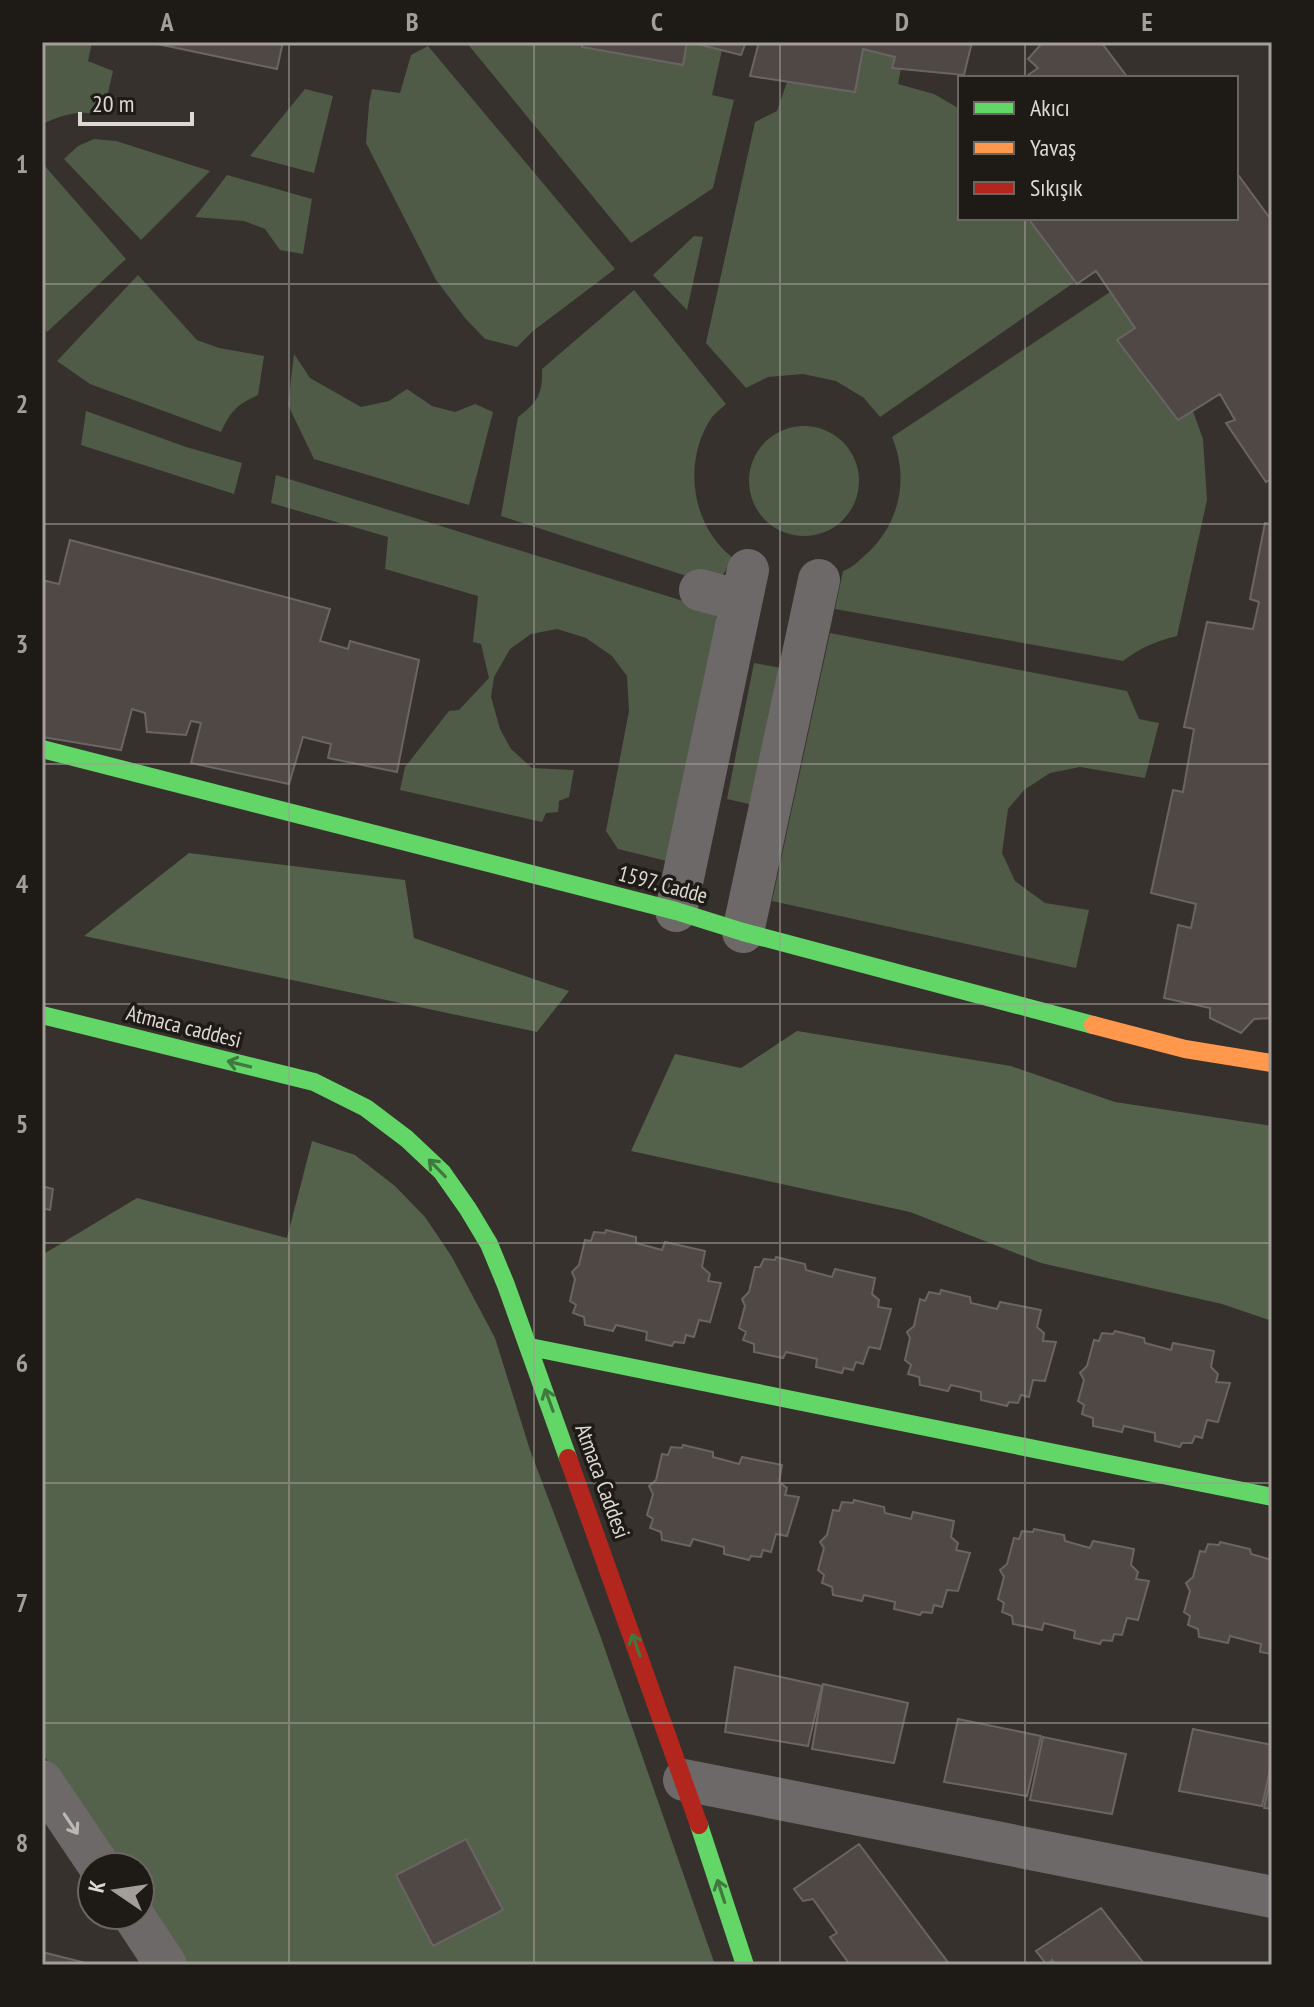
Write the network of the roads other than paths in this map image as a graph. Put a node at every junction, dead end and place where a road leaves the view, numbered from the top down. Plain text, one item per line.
1 (700, 590) dead end
2 (821, 605) dead end
3 (42, 749) edge
4 (676, 911) junction
5 (743, 932) junction
6 (42, 1015) edge
7 (1272, 1063) edge
8 (314, 1082) joint
9 (530, 1347) junction
10 (1272, 1497) edge
11 (684, 1780) junction
12 (42, 1781) edge
13 (89, 1851) edge
14 (1272, 1897) edge
15 (144, 1931) edge
16 (166, 1965) edge
17 (745, 1965) edge

1 - 4 street
2 - 5 street
3 - 4 street, 1597. Cadde
4 - 5 street, 1597. Cadde
5 - 7 street, 1597. Cadde
8 -> 6 street, Atmaca caddesi
9 -> 8 street, Atmaca Caddesi
9 - 10 street
11 -> 9 street, Atmaca Caddesi
11 - 14 street
17 -> 11 street, Atmaca Caddesi
12 -> 13 street
15 - 16 street

